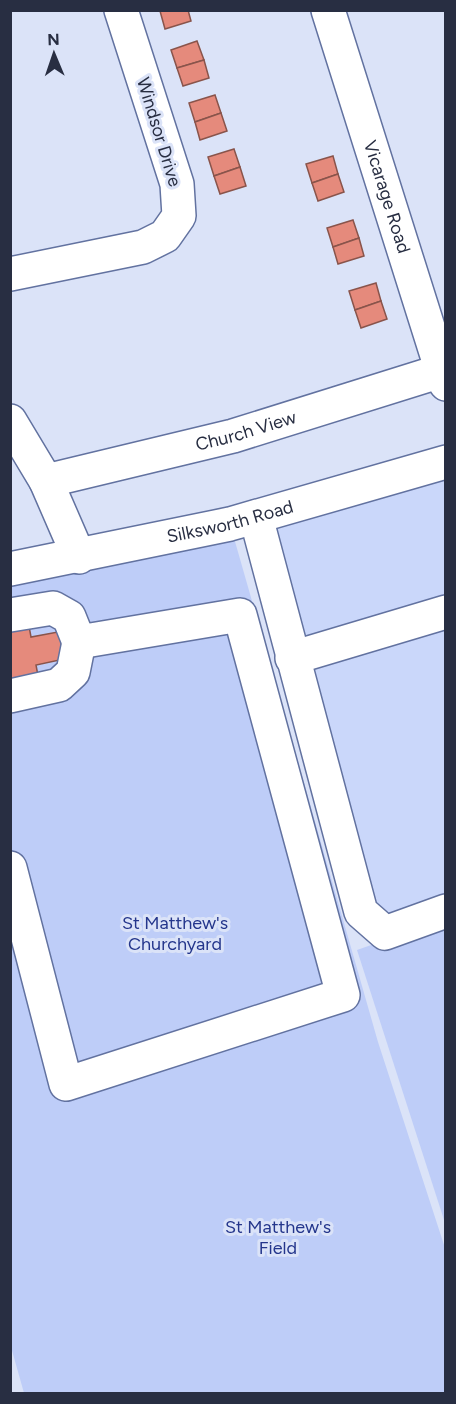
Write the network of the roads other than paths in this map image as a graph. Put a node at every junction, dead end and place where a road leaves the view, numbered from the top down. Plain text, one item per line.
1 (121, 10) edge
2 (336, 13) edge
3 (10, 274) edge
4 (443, 378) edge
5 (10, 421) edge
6 (446, 462) edge
7 (46, 482) junction
8 (256, 517) junction
9 (79, 557) junction
10 (10, 569) edge
11 (446, 612) edge
12 (10, 615) edge
13 (79, 642) junction
14 (291, 658) junction
15 (10, 696) edge
16 (10, 868) edge
17 (446, 912) edge

1 - 3 street, Windsor Drive
2 - 4 street, Vicarage Road
4 - 7 street, Church View
5 - 7 street
6 - 8 street, Silksworth Road
7 - 9 street
8 - 9 street, Silksworth Road
8 - 14 street
9 - 10 street, Silksworth Road
11 - 14 street
12 - 13 street
13 - 15 street
13 - 16 street
14 - 17 street

